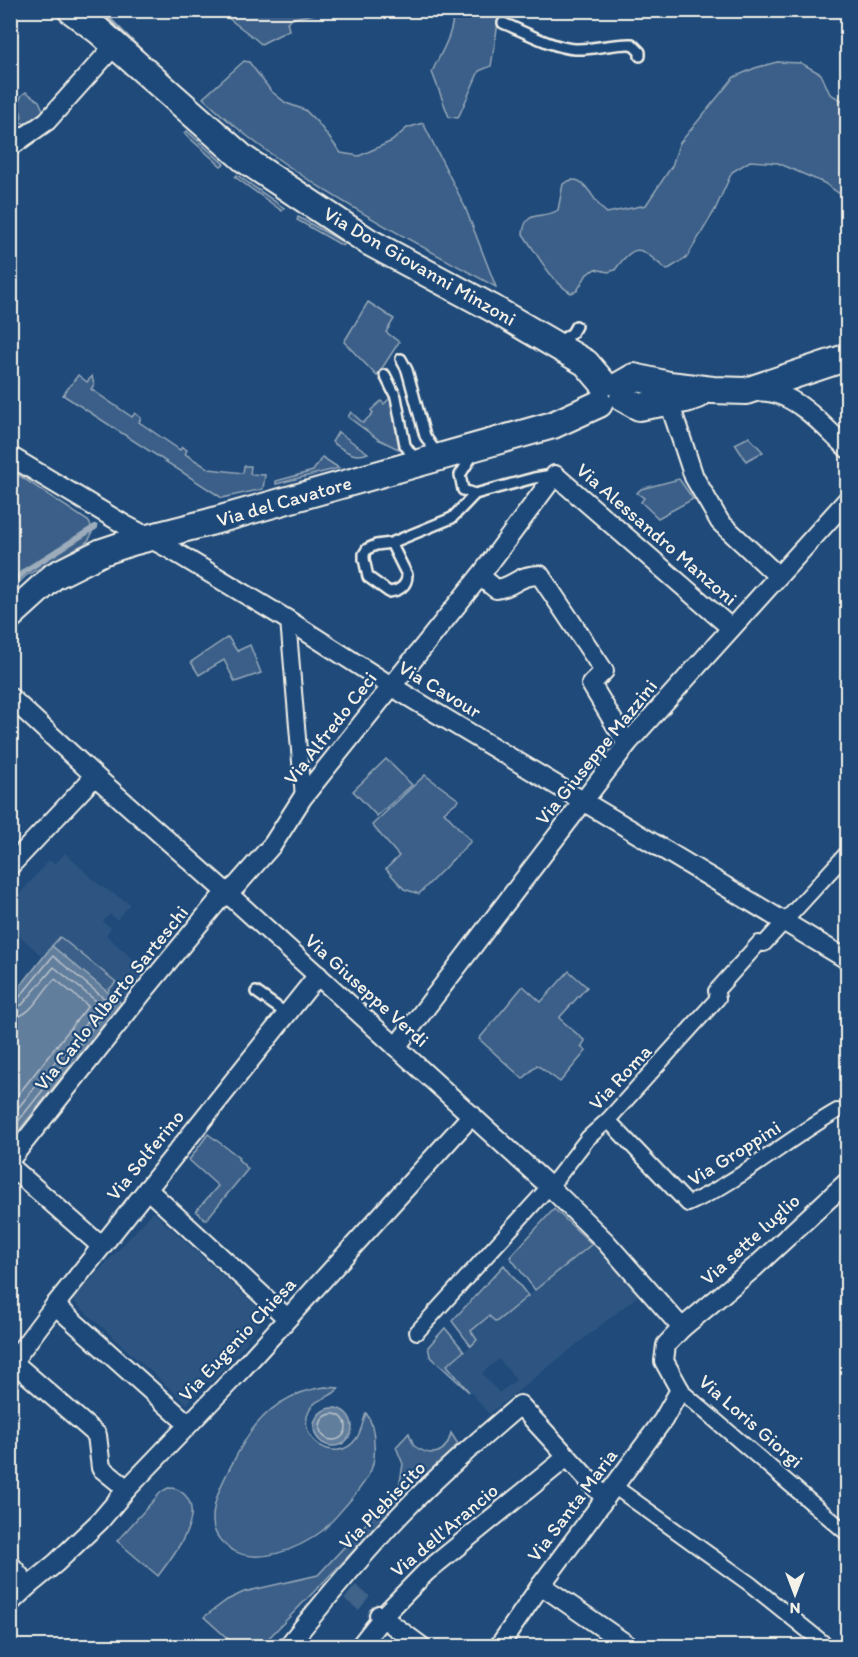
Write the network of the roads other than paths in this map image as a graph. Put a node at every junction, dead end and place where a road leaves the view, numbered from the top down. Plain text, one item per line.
1 (75, 12) edge
2 (503, 22) dead end
3 (114, 45) junction
4 (640, 56) dead end
5 (10, 147) edge
6 (576, 326) dead end
7 (554, 344) junction
8 (848, 357) edge
9 (401, 359) dead end
10 (385, 375) dead end
11 (713, 390) junction
12 (746, 391) junction
13 (608, 392) junction
14 (669, 402) junction
15 (477, 447) junction
16 (848, 449) edge
17 (10, 456) edge
18 (428, 460) junction
19 (555, 475) junction
20 (475, 494) junction
21 (848, 499) edge
22 (149, 537) junction
23 (391, 543) junction
24 (480, 576) junction
25 (778, 576) junction
26 (10, 616) edge
27 (288, 620) junction
28 (731, 628) junction
29 (391, 686) junction
30 (10, 697) edge
31 (627, 744) junction
32 (95, 776) junction
33 (303, 797) junction
34 (583, 801) junction
35 (848, 852) edge
36 (10, 866) edge
37 (227, 893) junction
38 (784, 922) junction
39 (848, 960) edge
40 (318, 975) junction
41 (256, 992) dead end
42 (287, 1014) junction
43 (396, 1047) junction
44 (837, 1111) dead end
45 (472, 1115) junction
46 (608, 1120) junction
47 (10, 1160) edge
48 (10, 1166) edge
49 (848, 1181) edge
50 (549, 1186) junction
51 (147, 1189) junction
52 (101, 1246) junction
53 (55, 1305) junction
54 (287, 1318) junction
55 (682, 1328) junction
56 (417, 1332) dead end
57 (12, 1364) edge
58 (680, 1390) junction
59 (661, 1394) dead end
60 (188, 1424) junction
61 (567, 1457) junction
62 (127, 1489) junction
63 (610, 1493) junction
64 (848, 1534) edge
65 (10, 1564) edge
66 (541, 1585) junction
67 (28, 1586) junction
68 (10, 1603) edge
69 (380, 1616) junction
70 (288, 1647) edge
71 (360, 1647) edge
72 (421, 1647) edge
73 (499, 1647) edge
74 (629, 1647) edge
75 (827, 1647) edge

1 - 3 main road, Via Don Giovanni Minzoni
2 - 4 lane
3 - 5 street
3 - 7 main road, Via Don Giovanni Minzoni
6 - 7 lane
7 - 13 main road, Via Don Giovanni Minzoni
8 - 12 main road
9 - 18 lane
10 - 18 lane
11 - 12 main road
11 - 13 main road
11 - 14 main road
12 - 16 street
13 - 14 main road
13 - 15 main road, Via del Cavatore
14 - 25 street
15 - 18 main road, Via del Cavatore
15 - 20 lane
17 - 22 street, Via Cavour
18 - 22 main road, Via del Cavatore
19 - 20 lane
19 - 24 street, Via Alfredo Ceci
19 - 28 street, Via Alessandro Manzoni
20 - 23 lane
21 - 25 street, Via Giuseppe Mazzini
22 - 26 main road, Via del Cavatore
22 - 27 street, Via Cavour
23 - 23 lane
24 - 29 street, Via Alfredo Ceci
24 - 31 street
25 - 28 street, Via Giuseppe Mazzini
27 - 29 street, Via Cavour
27 - 33 street
28 - 31 street, Via Giuseppe Mazzini
29 - 33 street, Via Alfredo Ceci
29 - 34 street, Via Cavour
30 - 32 street, Via Giuseppe Verdi
31 - 34 street, Via Giuseppe Mazzini
32 - 36 street
32 - 37 street, Via Giuseppe Verdi
33 - 37 street, Via Alfredo Ceci
34 - 38 street, Via Cavour
34 - 43 street, Via Giuseppe Mazzini
35 - 38 street, Via Roma
37 - 40 street, Via Giuseppe Verdi
37 - 47 street, Via Carlo Alberto Sarteschi
38 - 39 street, Via Cavour
38 - 46 street, Via Roma
40 - 42 street, Via Solferino
40 - 43 street, Via Giuseppe Verdi
41 - 42 lane
42 - 51 street, Via Solferino
43 - 45 street, Via Giuseppe Verdi
44 - 46 street, Via Groppini
45 - 50 street, Via Giuseppe Verdi
45 - 54 street, Via Eugenio Chiesa
46 - 50 street, Via Roma
48 - 52 street
49 - 55 street, Via sette luglio
50 - 55 street, Via Giuseppe Verdi
50 - 56 street, Via Roma
51 - 52 street, Via Solferino
51 - 54 street
52 - 53 street, Via Solferino
53 - 57 street, Via Solferino
53 - 60 street
54 - 60 street, Via Eugenio Chiesa
55 - 58 street, Via Loris Giorgi
57 - 62 street
58 - 59 street
58 - 63 street, Via Santa Maria
58 - 64 street, Via Loris Giorgi
60 - 62 street, Via Eugenio Chiesa
61 - 63 street
61 - 69 street, Via dell'Arancio
61 - 70 street, Via Plebiscito
62 - 67 street, Via Eugenio Chiesa
63 - 66 street, Via Santa Maria
63 - 75 street
65 - 67 street
66 - 73 street, Via Santa Maria
66 - 74 street
67 - 68 street, Via Eugenio Chiesa
69 - 71 street, Via dell'Arancio
69 - 72 street

